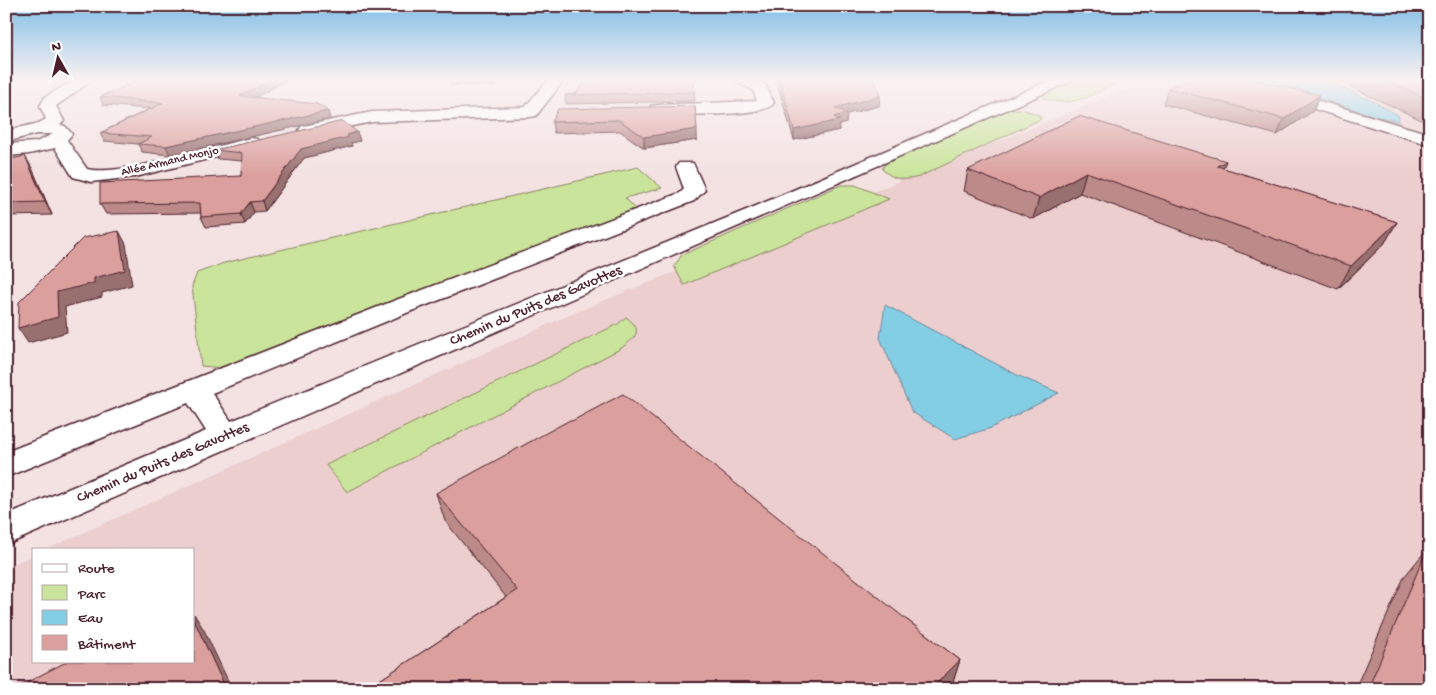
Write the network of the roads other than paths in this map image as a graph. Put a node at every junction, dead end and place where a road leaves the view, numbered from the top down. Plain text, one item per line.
1 (51, 111) edge
2 (988, 111) edge
3 (1339, 111) edge
4 (530, 112) joint
5 (550, 112) dead end
6 (293, 134) edge
7 (48, 135) junction
8 (6, 136) edge
9 (266, 140) edge
10 (1430, 140) edge
11 (6, 150) edge
12 (686, 167) dead end
13 (195, 391) junction
14 (226, 436) junction
15 (6, 465) edge
16 (6, 531) edge

1 - 7 street
2 - 14 street, Chemin du Puits des Gavottes
3 - 10 street
4 - 5 street
4 - 6 street
7 - 8 street
7 - 9 street, Allée Armand Monjo
7 - 11 street
12 - 13 street
13 - 14 street
13 - 15 street
14 - 16 street, Chemin du Puits des Gavottes

